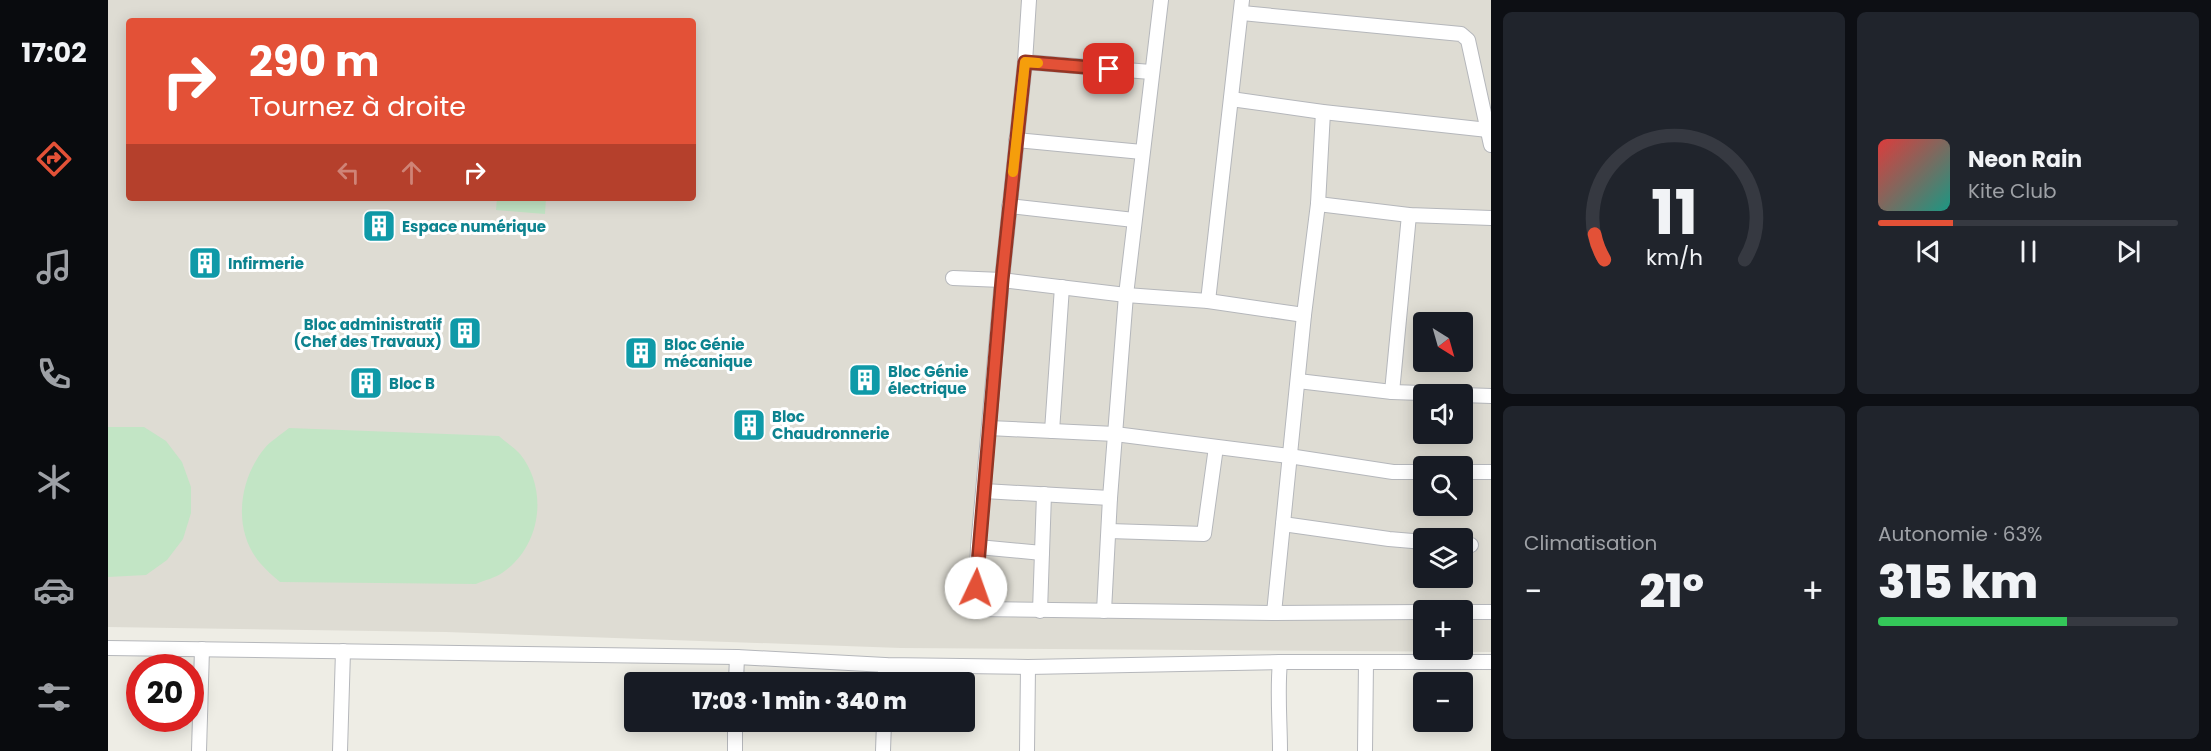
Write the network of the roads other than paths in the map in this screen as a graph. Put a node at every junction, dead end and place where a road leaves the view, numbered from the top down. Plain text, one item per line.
1 (1029, 0) edge
2 (1161, 0) edge
3 (1242, 6) edge
4 (1025, 62) junction
5 (1150, 72) junction
6 (1231, 99) junction
7 (1323, 112) junction
8 (1488, 130) junction
9 (1016, 140) junction
10 (1491, 144) edge
11 (1142, 152) junction
12 (1318, 204) junction
13 (1009, 206) junction
14 (1409, 215) junction
15 (1491, 218) edge
16 (1134, 220) junction
17 (953, 278) dead end
18 (1002, 280) junction
19 (1062, 287) junction
20 (1126, 295) junction
21 (1208, 301) junction
22 (1304, 315) junction
23 (1298, 381) junction
24 (1392, 392) junction
25 (1413, 393) edge
26 (1473, 395) edge
27 (1491, 396) edge
28 (989, 428) junction
29 (1052, 431) junction
30 (1115, 434) junction
31 (1216, 447) junction
32 (1289, 456) junction
33 (1413, 472) edge
34 (1473, 472) edge
35 (1491, 472) edge
36 (984, 491) junction
37 (1044, 494) junction
38 (1110, 498) junction
39 (1283, 524) junction
40 (1109, 531) junction
41 (1413, 541) edge
42 (978, 547) junction
43 (1042, 553) junction
44 (1040, 611) junction
45 (1104, 611) junction
46 (1413, 612) edge
47 (1473, 612) edge
48 (1491, 612) edge
49 (1274, 613) junction
50 (108, 648) edge
51 (202, 649) junction
52 (343, 651) junction
53 (736, 657) junction
54 (1280, 662) junction
55 (1366, 662) junction
56 (1491, 662) edge
57 (885, 664) junction
58 (1028, 667) junction
59 (736, 672) edge
60 (885, 672) edge
61 (735, 732) edge
62 (884, 732) edge
63 (199, 751) edge
64 (340, 751) edge
65 (735, 751) edge
66 (883, 751) edge
67 (1027, 751) edge
68 (1280, 751) edge
69 (1365, 751) edge

1 - 4 street
2 - 5 street
3 - 6 street
3 - 8 street
4 - 5 street
4 - 9 street
5 - 11 street
6 - 7 street
6 - 21 street
7 - 8 street
7 - 12 street
8 - 10 street
9 - 11 street
9 - 13 street
11 - 16 street
12 - 14 street
12 - 22 street
13 - 16 street
13 - 18 street
14 - 15 street
14 - 24 street
16 - 20 street
17 - 18 street
18 - 19 street
18 - 28 street
19 - 20 street
19 - 29 street
20 - 21 street
20 - 30 street
21 - 22 street
22 - 23 street
23 - 24 street
23 - 32 street
24 - 25 street
26 - 27 street
28 - 29 street
28 - 36 street
29 - 30 street
30 - 31 street
30 - 38 street
31 - 32 street
31 - 40 street
32 - 33 street
32 - 39 street
34 - 35 street
36 - 37 street
36 - 42 street
37 - 38 street
37 - 43 street
38 - 40 street
39 - 41 street
39 - 49 street
40 - 45 street
42 - 43 street
42 - 44 street
43 - 44 street
44 - 45 street
45 - 49 street
46 - 49 street
47 - 48 street
50 - 51 street
51 - 52 street
51 - 63 street
52 - 53 street
52 - 64 street
53 - 57 street
53 - 59 street
54 - 55 street
54 - 58 street
54 - 68 street
55 - 56 street
55 - 69 street
57 - 58 street
57 - 60 street
58 - 67 street
61 - 65 street
62 - 66 street

